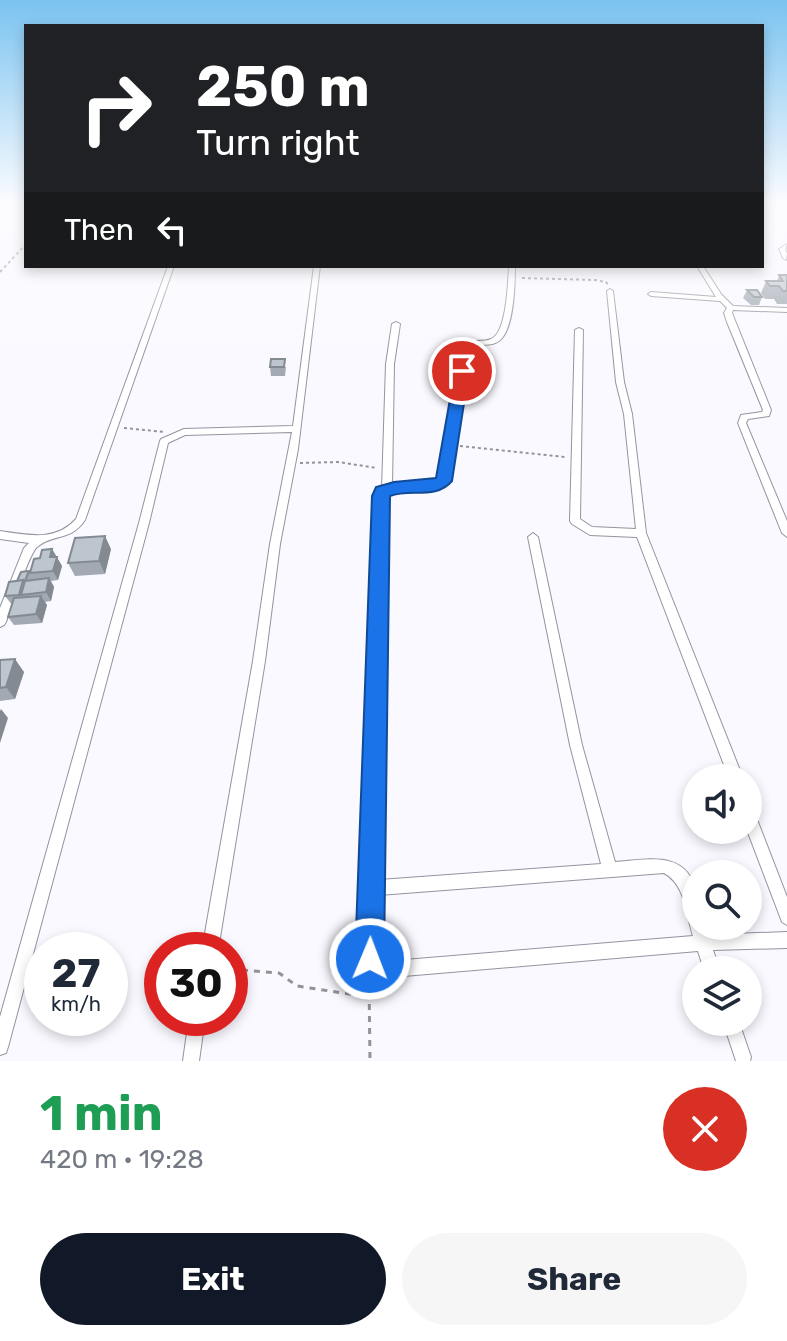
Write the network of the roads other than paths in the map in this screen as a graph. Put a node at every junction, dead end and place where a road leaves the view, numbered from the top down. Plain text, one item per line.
1 (170, 268) edge
2 (317, 268) edge
3 (701, 268) edge
4 (512, 272) edge
5 (610, 291) road end
6 (651, 294) dead end
7 (721, 299) junction
8 (731, 308) junction
9 (787, 310) edge
10 (396, 324) dead end
11 (579, 330) dead end
12 (297, 429) junction
13 (387, 489) junction
14 (641, 533) junction
15 (787, 533) edge
16 (0, 535) edge
17 (533, 537) dead end
18 (38, 540) junction
19 (0, 622) edge
20 (731, 764) edge
21 (759, 844) edge
22 (610, 871) junction
23 (682, 882) edge
24 (371, 888) junction
25 (787, 917) edge
26 (213, 932) edge
27 (701, 940) edge
28 (787, 940) edge
29 (702, 943) junction
30 (707, 956) edge
31 (194, 1036) edge
32 (736, 1036) edge
33 (0, 1047) edge
34 (743, 1057) dead end
35 (191, 1061) edge

1 - 18 street
2 - 12 street
3 - 7 street
4 - 13 street
5 - 14 street
6 - 7 street
7 - 8 street
8 - 9 street
8 - 15 street
10 - 13 street
11 - 14 street
12 - 26 street
12 - 33 street
13 - 24 street
14 - 20 street
16 - 18 street
17 - 22 street
18 - 19 street
21 - 25 street
22 - 23 street
22 - 24 street
24 - 29 street
27 - 29 street
28 - 29 street
29 - 30 street
31 - 35 street
32 - 34 street

